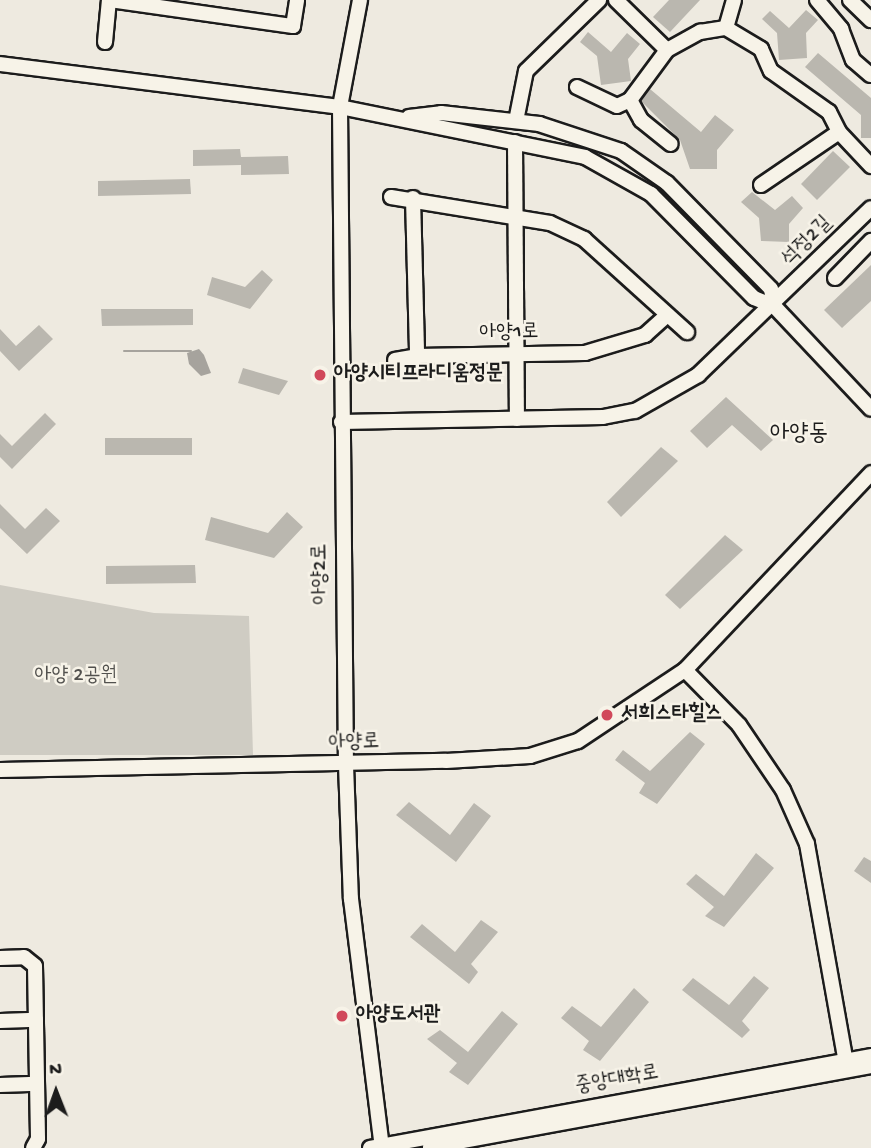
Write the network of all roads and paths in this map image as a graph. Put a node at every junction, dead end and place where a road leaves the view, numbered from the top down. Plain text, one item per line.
1 (110, 0) edge
2 (297, 0) edge
3 (360, 0) edge
4 (599, 0) edge
5 (616, 0) edge
6 (734, 0) edge
7 (817, 0) edge
8 (850, 0) edge
9 (871, 20) edge
10 (726, 28) junction
11 (105, 42) dead end
12 (667, 50) junction
13 (0, 64) edge
14 (870, 75) edge
15 (577, 87) dead end
16 (630, 100) junction
17 (340, 107) junction
18 (404, 117) junction
19 (516, 121) junction
20 (839, 132) junction
21 (515, 142) junction
22 (671, 144) dead end
23 (871, 166) edge
24 (761, 185) dead end
25 (391, 197) dead end
26 (413, 198) junction
27 (871, 208) edge
28 (514, 214) junction
29 (871, 241) edge
30 (835, 278) dead end
31 (775, 306) junction
32 (666, 316) junction
33 (687, 332) dead end
34 (516, 355) junction
35 (417, 356) junction
36 (395, 360) dead end
37 (871, 409) edge
38 (516, 419) junction
39 (341, 422) junction
40 (871, 473) edge
41 (685, 670) junction
42 (346, 765) junction
43 (0, 770) edge
44 (0, 958) edge
45 (36, 1020) junction
46 (0, 1021) edge
47 (871, 1056) edge
48 (846, 1065) junction
49 (871, 1066) edge
50 (37, 1084) junction
51 (0, 1085) edge
52 (378, 1147) edge
53 (33, 1148) edge
54 (421, 1148) edge

1 - 2 street
1 - 11 street
3 - 17 street, 아양2로
4 - 19 street
5 - 12 street
6 - 10 street
7 - 14 street
8 - 9 street
10 - 12 street
10 - 20 street
12 - 16 street
13 - 17 street
15 - 16 street
16 - 22 street
17 - 18 street
17 - 39 street, 아양2로
18 - 19 street
18 - 21 street
19 - 31 street
20 - 23 street
20 - 24 street
21 - 28 street
21 - 31 street
25 - 26 street
26 - 28 street
26 - 35 street
27 - 31 street, 석정2길
28 - 32 street
28 - 34 street
29 - 30 street
31 - 37 street
31 - 38 street, 석정2길
32 - 33 street
32 - 34 street, 아양1로
34 - 35 street, 아양1로
34 - 38 street
35 - 36 street, 아양1로
38 - 39 street, 석정2길
39 - 42 street, 아양2로
40 - 41 street, 아양로
41 - 42 street, 아양로
41 - 48 street
42 - 43 street, 아양로
42 - 52 street, 아양2로
44 - 45 street
45 - 46 street
45 - 50 street
47 - 48 street, 중앙대학로
48 - 49 street, 중앙대학로
48 - 52 street, 중앙대학로
48 - 54 street, 중앙대학로
50 - 51 street
50 - 53 street

